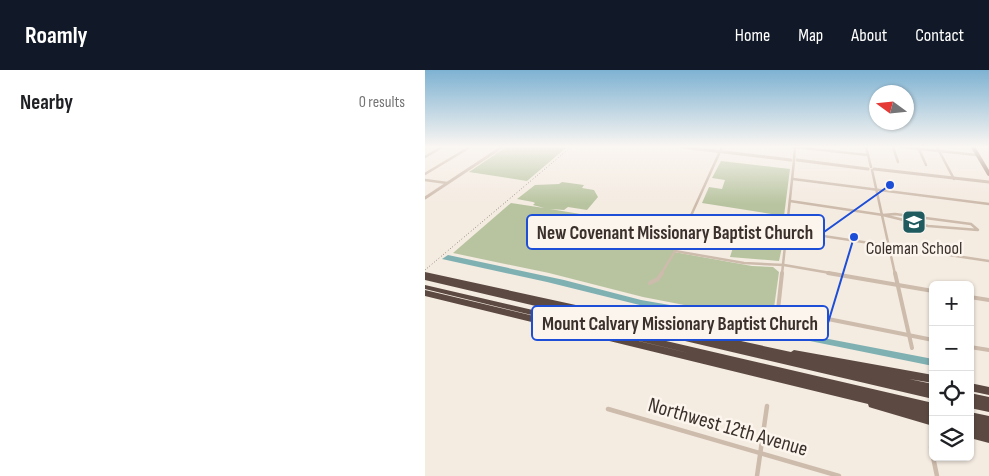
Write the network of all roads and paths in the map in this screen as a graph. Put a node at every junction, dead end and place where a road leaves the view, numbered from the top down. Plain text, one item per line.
1 (438, 166) edge
2 (473, 166) edge
3 (714, 166) edge
4 (794, 166) edge
5 (845, 166) edge
6 (870, 166) edge
7 (947, 166) edge
8 (871, 169) junction
9 (425, 174) edge
10 (954, 178) junction
11 (793, 179) junction
12 (425, 180) edge
13 (989, 182) edge
14 (447, 183) junction
15 (876, 190) junction
16 (425, 198) edge
17 (790, 201) junction
18 (989, 204) edge
19 (882, 215) junction
20 (691, 216) junction
21 (787, 230) junction
22 (889, 246) junction
23 (675, 251) junction
24 (989, 261) edge
25 (784, 265) junction
26 (427, 279) edge
27 (650, 283) dead end
28 (898, 285) junction
29 (929, 290) edge
30 (425, 293) edge
31 (974, 298) edge
32 (989, 300) edge
33 (778, 309) junction
34 (777, 320) dead end
35 (909, 335) junction
36 (929, 339) edge
37 (912, 348) dead end
38 (974, 348) edge
39 (989, 350) edge
40 (765, 351) junction
41 (929, 379) edge
42 (929, 387) edge
43 (974, 388) edge
44 (826, 389) junction
45 (989, 391) edge
46 (929, 394) edge
47 (974, 398) edge
48 (989, 401) edge
49 (974, 405) edge
50 (767, 406) dead end
51 (929, 406) edge
52 (989, 408) edge
53 (608, 409) dead end
54 (929, 413) edge
55 (974, 417) edge
56 (989, 420) edge
57 (929, 421) edge
58 (974, 425) edge
59 (989, 428) edge
60 (974, 434) edge
61 (989, 438) edge
62 (761, 453) junction
63 (934, 461) edge
64 (757, 476) edge
65 (839, 476) edge
66 (937, 476) edge

1 - 9 street
2 - 14 street
3 - 20 street
4 - 11 street
5 - 8 street
6 - 8 street
7 - 10 street
8 - 10 street
8 - 15 street
10 - 13 street
11 - 15 street
11 - 17 street
12 - 14 street
14 - 16 street
15 - 18 street
15 - 19 street
17 - 19 street
17 - 21 street
19 - 19 street
19 - 22 street
20 - 21 street
20 - 23 street
21 - 22 street
21 - 25 street
22 - 24 street
22 - 28 street
23 - 25 street
23 - 27 street
25 - 28 street
25 - 33 street
26 - 40 highway
26 - 46 highway
26 - 51 highway
28 - 29 street
28 - 35 street
30 - 44 highway
31 - 32 street
33 - 34 street
33 - 35 street
35 - 36 street
35 - 37 street
38 - 39 street
40 - 41 highway
40 - 42 highway
43 - 45 highway
44 - 54 highway
44 - 57 highway
47 - 48 highway
49 - 52 highway
50 - 62 street
53 - 62 street, Northwest 12th Avenue
55 - 56 highway
58 - 59 highway
60 - 61 highway
62 - 64 street
62 - 65 street, Northwest 12th Avenue
63 - 66 street

